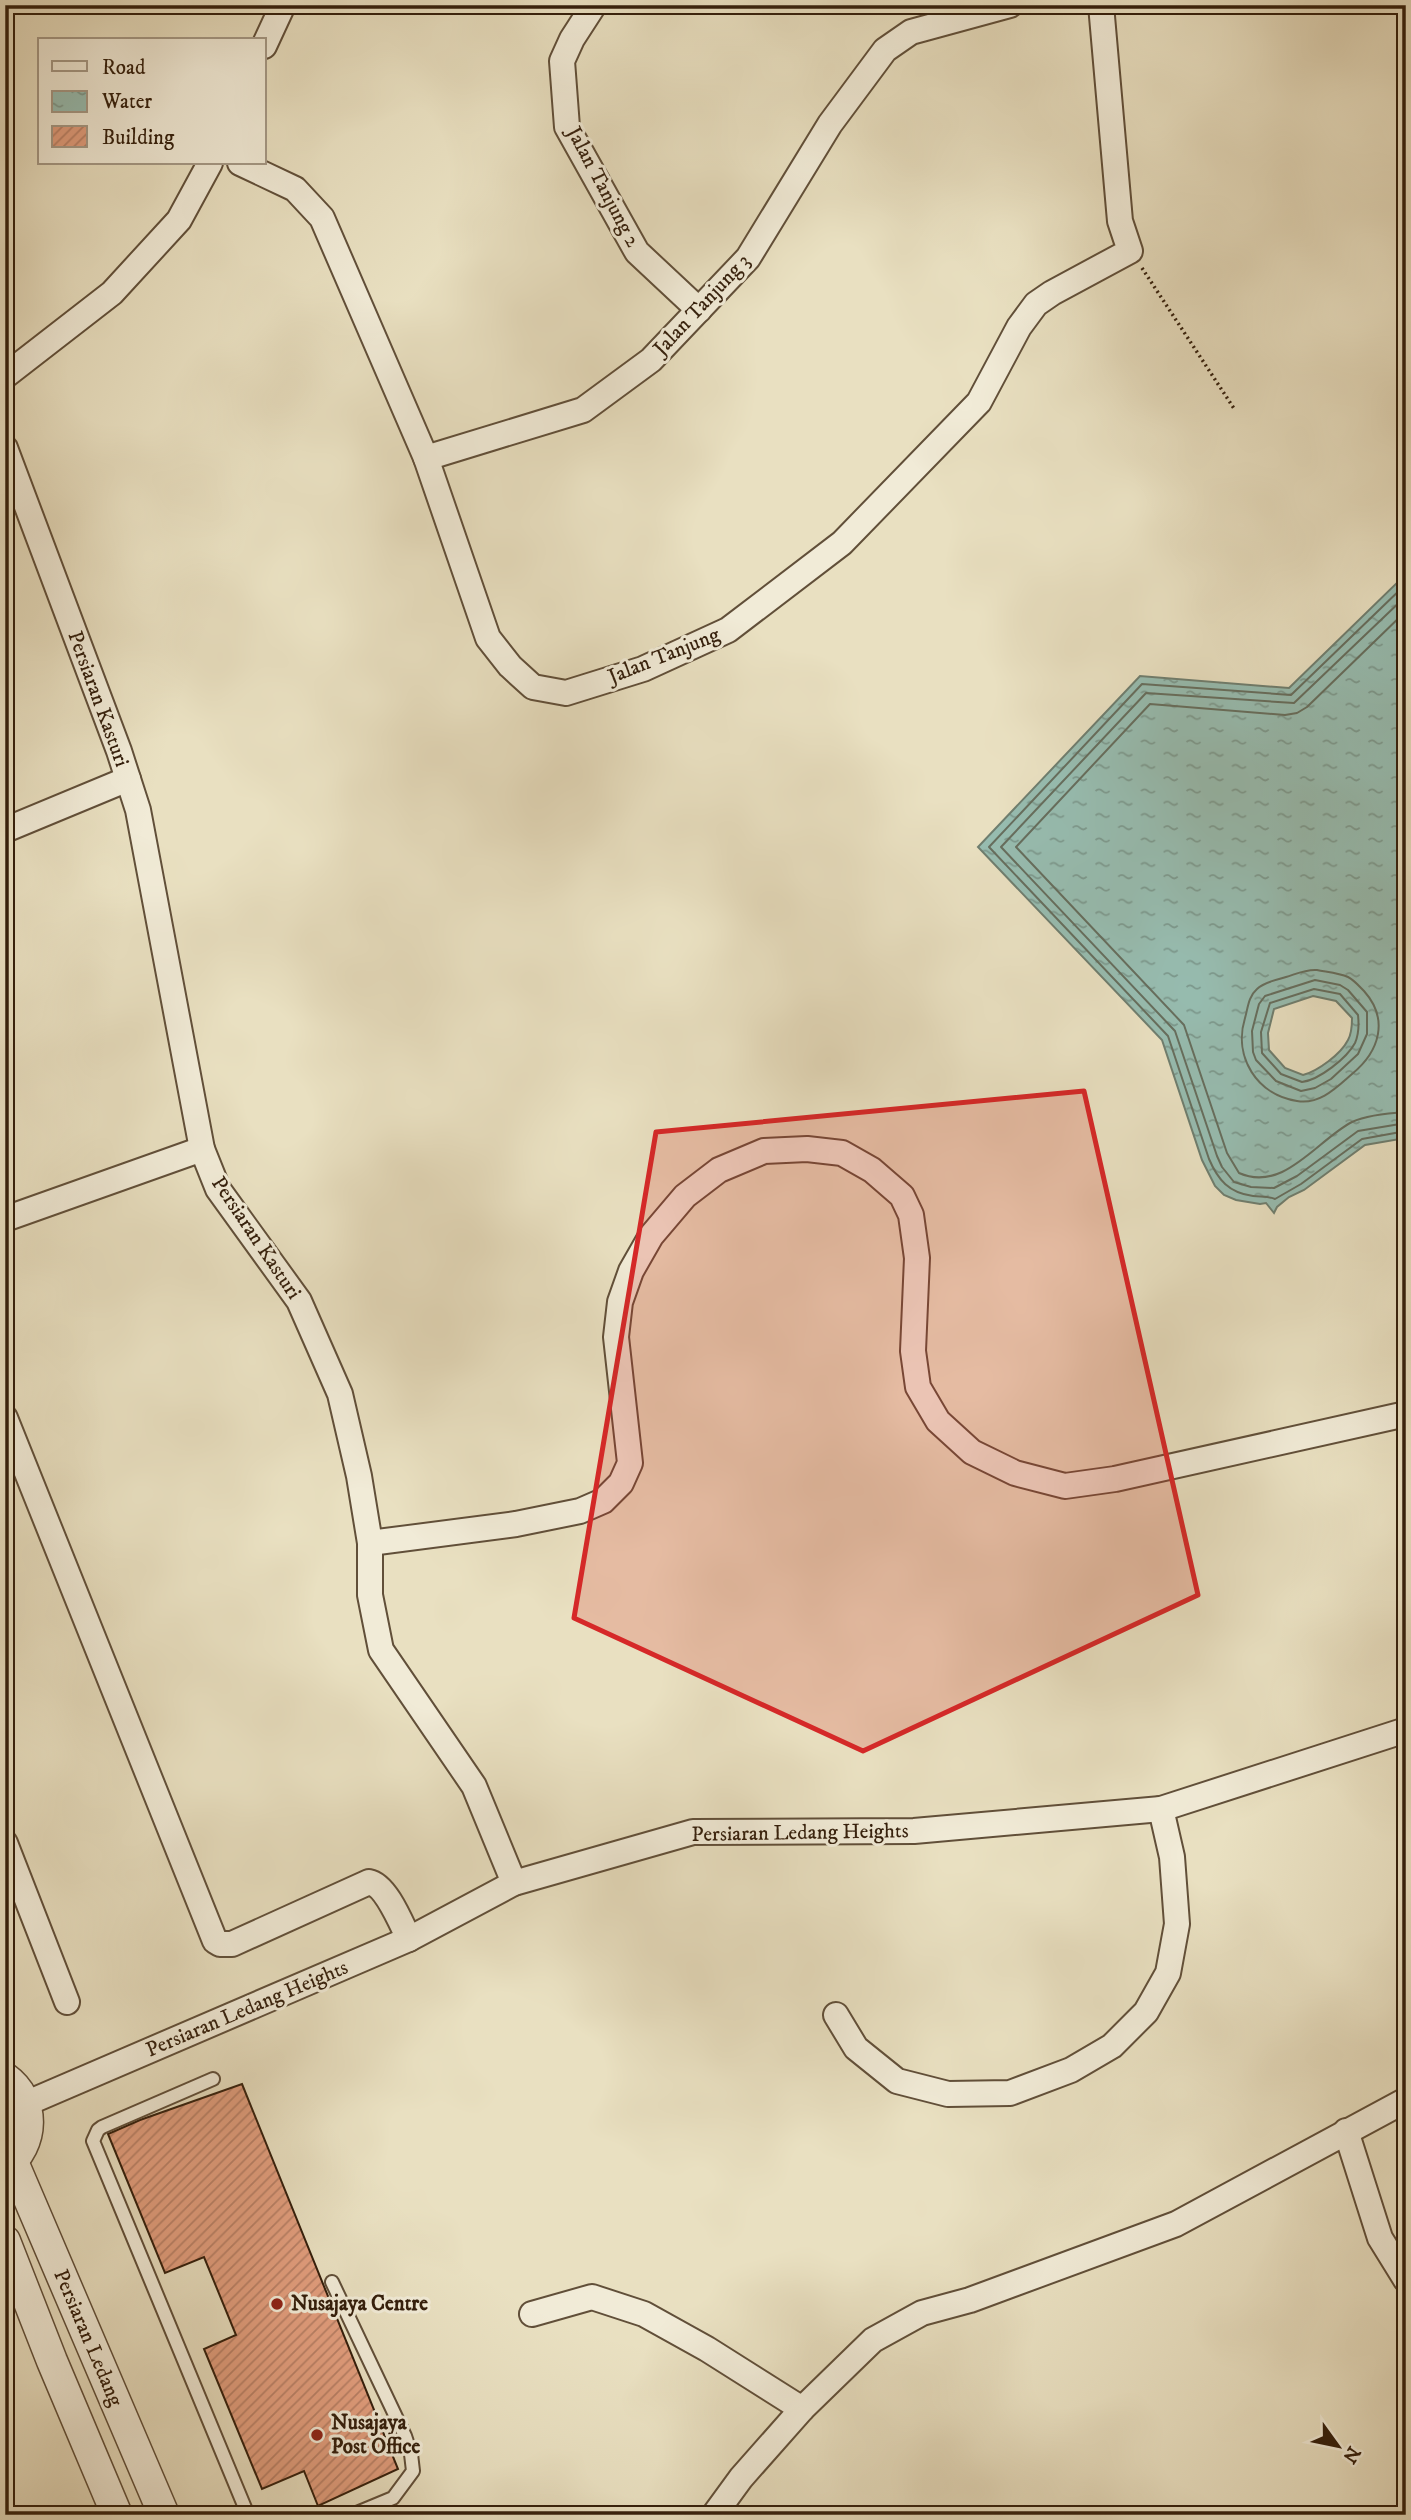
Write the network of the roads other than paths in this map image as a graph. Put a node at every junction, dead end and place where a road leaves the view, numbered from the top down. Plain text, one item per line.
1 (283, 5) edge
2 (594, 5) edge
3 (1010, 5) edge
4 (1101, 5) edge
5 (266, 42) edge
6 (209, 164) edge
7 (242, 164) edge
8 (699, 310) junction
9 (5, 376) edge
10 (5, 448) edge
11 (426, 458) junction
12 (128, 779) junction
13 (5, 830) edge
14 (202, 1149) junction
15 (5, 1219) edge
16 (1406, 1414) edge
17 (5, 1418) edge
18 (370, 1543) junction
19 (1406, 1730) edge
20 (1161, 1809) junction
21 (5, 1843) edge
22 (514, 1883) junction
23 (409, 1939) junction
24 (67, 2002) dead end
25 (835, 2015) dead end
26 (5, 2078) edge
27 (213, 2079) dead end
28 (1406, 2100) edge
29 (25, 2104) junction
30 (1346, 2131) junction
31 (9, 2164) edge
32 (5, 2241) edge
33 (1406, 2280) edge
34 (332, 2282) dead end
35 (532, 2314) dead end
36 (802, 2409) junction
37 (117, 2515) edge
38 (164, 2515) edge
39 (248, 2515) edge
40 (352, 2515) edge
41 (714, 2515) edge

1 - 5 street
2 - 8 street, Jalan Tanjung 2
3 - 8 street, Jalan Tanjung 3
4 - 11 street, Jalan Tanjung
6 - 9 street
7 - 11 street, Jalan Tanjung
8 - 11 street, Jalan Tanjung 3
10 - 12 street, Persiaran Kasturi
12 - 13 street
12 - 14 street, Persiaran Kasturi
14 - 15 street
14 - 18 street, Persiaran Kasturi
16 - 18 street
17 - 23 street
18 - 22 street, Persiaran Kasturi
19 - 20 street, Persiaran Ledang Heights
20 - 22 street, Persiaran Ledang Heights
20 - 25 street
21 - 24 street
22 - 23 street, Persiaran Ledang Heights
23 - 29 street, Persiaran Ledang Heights
26 - 29 street
27 - 39 lane
28 - 30 street
29 - 31 street
30 - 33 street
30 - 36 street
31 - 38 street, Persiaran Ledang
32 - 37 street, Persiaran Ledang
34 - 40 lane
35 - 36 street
36 - 41 street

